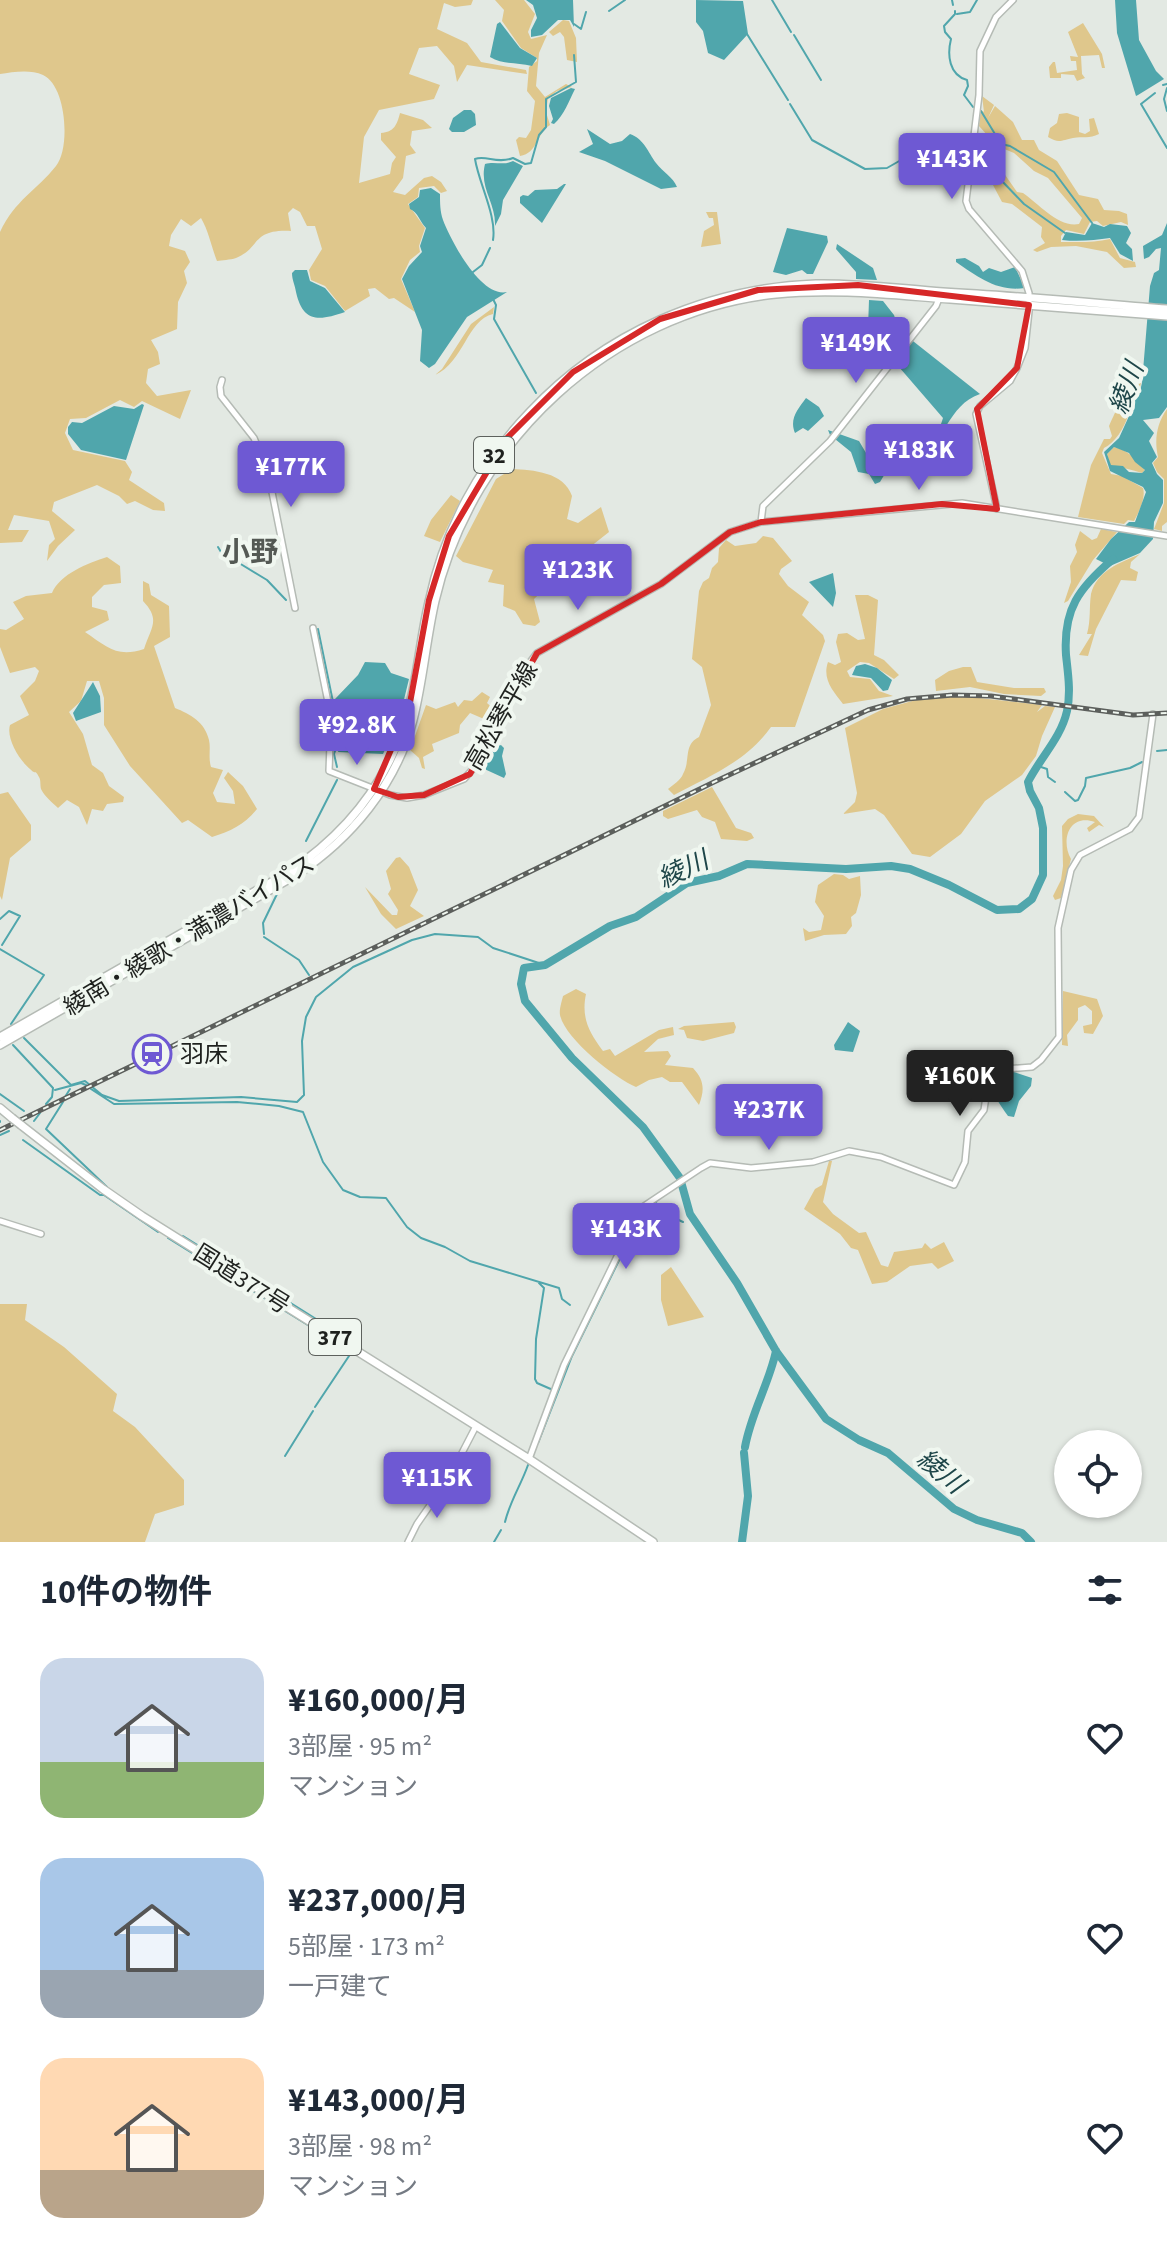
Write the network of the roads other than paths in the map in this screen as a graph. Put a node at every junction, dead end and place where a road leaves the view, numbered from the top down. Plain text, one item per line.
1 (1013, 0) edge
2 (940, 295) junction
3 (1029, 302) junction
4 (1167, 309) edge
5 (1137, 310) junction
6 (1167, 316) edge
7 (222, 380) dead end
8 (997, 509) junction
9 (761, 522) junction
10 (1167, 536) edge
11 (295, 608) dead end
12 (313, 628) dead end
13 (1153, 714) dead end
14 (377, 790) junction
15 (0, 1037) edge
16 (0, 1045) edge
17 (0, 1108) edge
18 (0, 1221) edge
19 (41, 1234) dead end
20 (477, 1426) junction
21 (529, 1459) junction
22 (408, 1542) edge
23 (653, 1542) edge

1 - 3 street
2 - 3 highway, 綾南・綾歌・満濃バイパス / 32
2 - 9 street
2 - 14 highway, 綾南・綾歌・満濃バイパス / 32
3 - 5 highway, 綾南・綾歌・満濃バイパス / 32
3 - 8 street
4 - 5 highway, 綾南・綾歌・満濃バイパス / 32
5 - 6 highway, 綾南・綾歌・満濃バイパス / 32
7 - 11 street
8 - 9 street, 高松琴平線
8 - 10 street, 高松琴平線
9 - 14 street, 高松琴平線
12 - 14 street, 高松琴平線
13 - 21 street
14 - 15 highway, 綾南・綾歌・満濃バイパス / 32
14 - 16 highway, 綾南・綾歌・満濃バイパス / 32
17 - 20 highway, 国道377号 / 377, bridge
18 - 19 street
20 - 21 highway, 国道377号 / 377
20 - 22 street
21 - 23 highway, 国道377号 / 377

